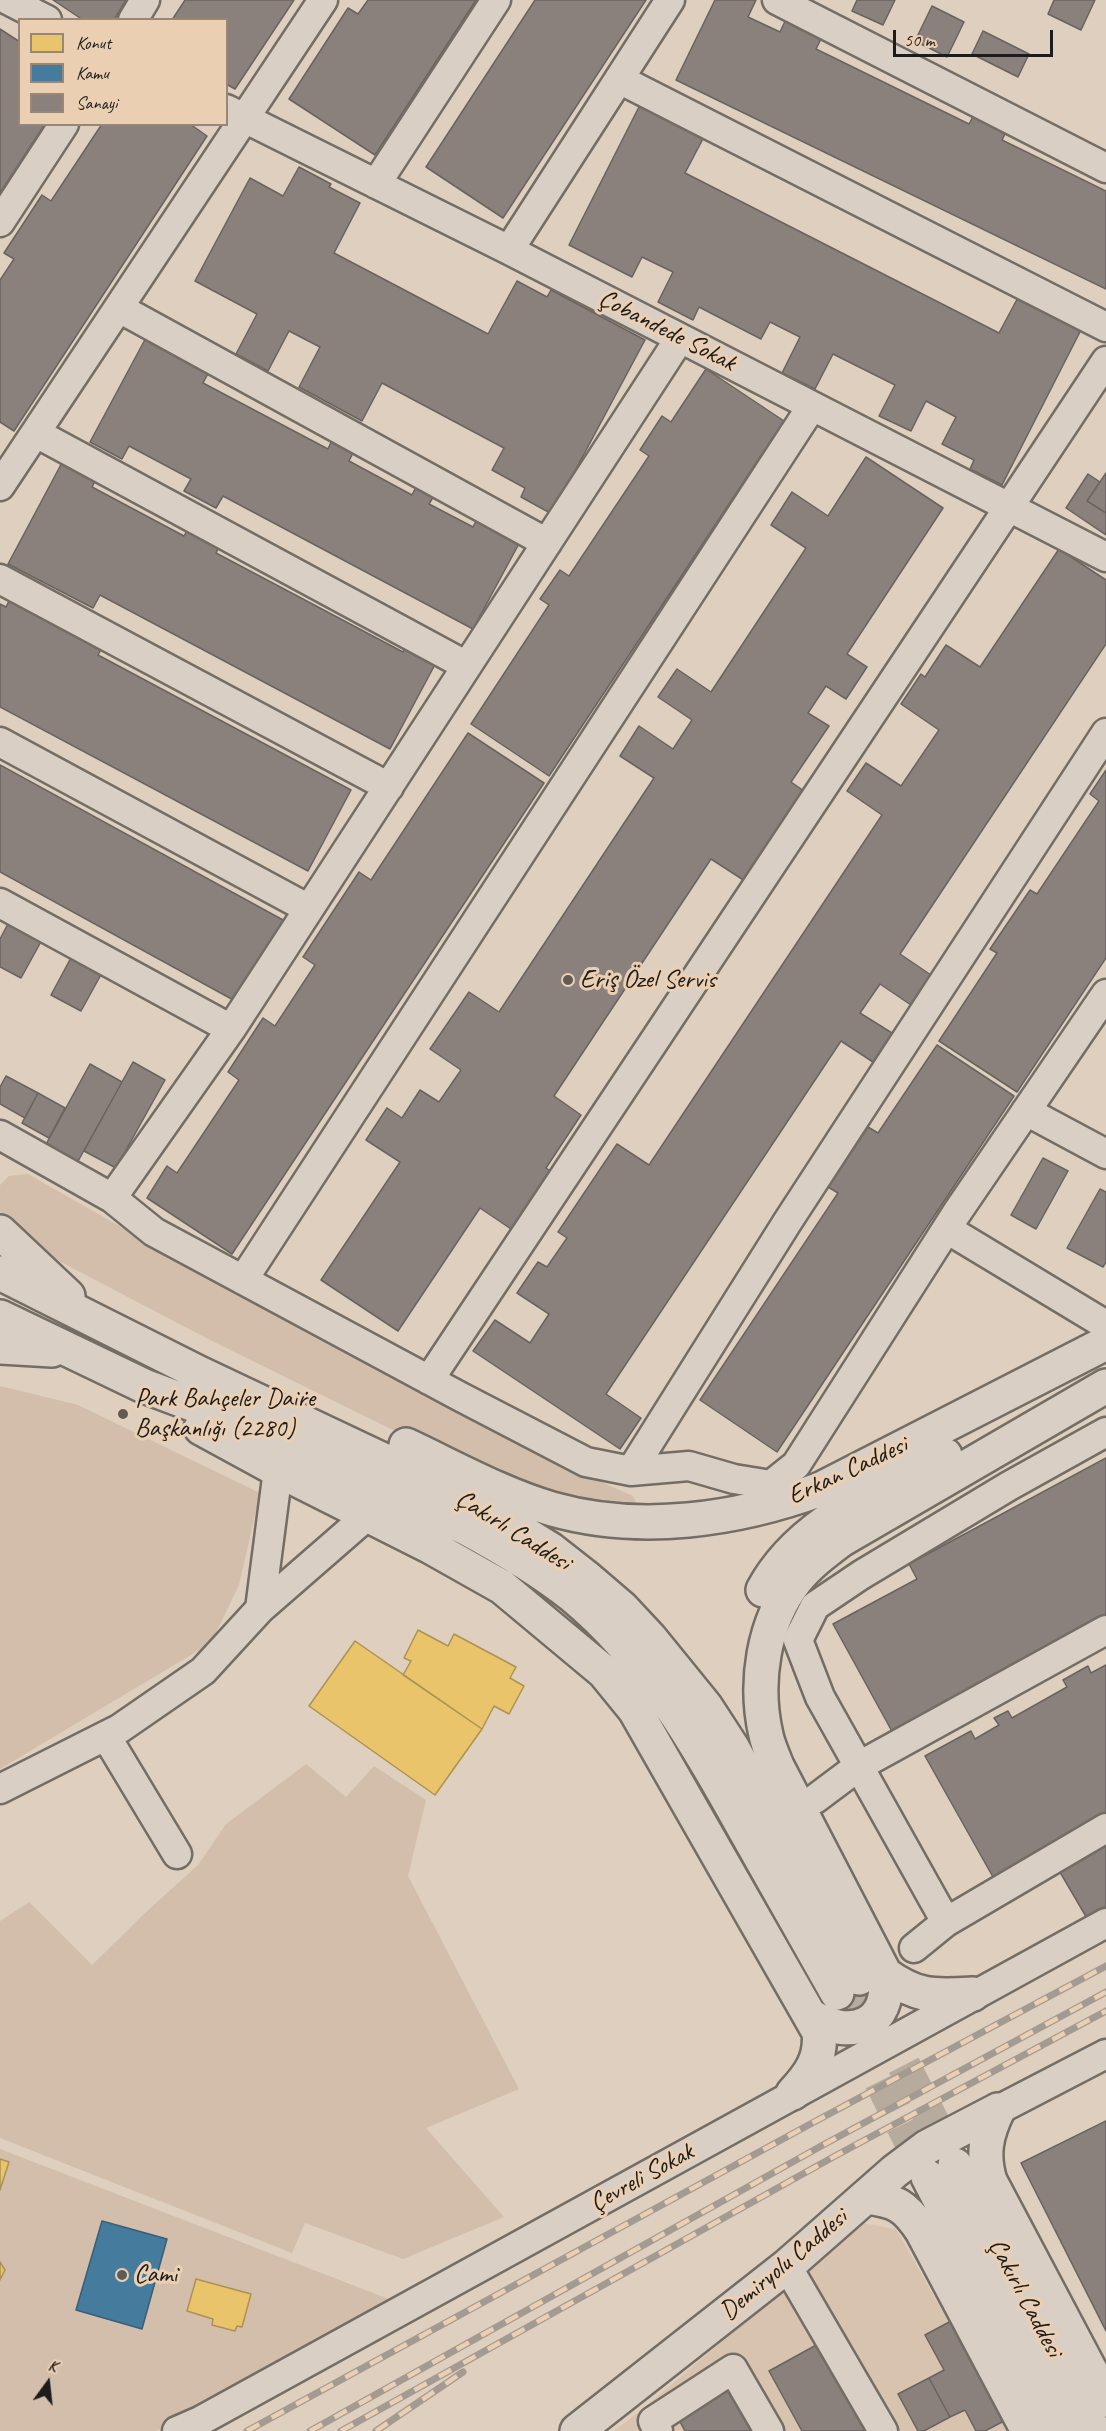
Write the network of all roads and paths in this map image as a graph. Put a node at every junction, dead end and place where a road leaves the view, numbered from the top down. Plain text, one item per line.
1 (8, 0) edge
2 (146, 0) edge
3 (323, 0) edge
4 (496, 0) edge
5 (670, 0) edge
6 (777, 0) edge
7 (43, 18) edge
8 (133, 18) edge
9 (619, 79) junction
10 (236, 114) edge
11 (62, 126) edge
12 (1106, 168) edge
13 (376, 184) junction
14 (0, 222) edge
15 (508, 250) junction
16 (119, 308) junction
17 (1106, 327) edge
18 (680, 338) junction
19 (1106, 362) edge
20 (812, 406) junction
21 (36, 433) junction
22 (8, 457) edge
23 (0, 486) edge
24 (1009, 507) junction
25 (547, 543) junction
26 (1106, 556) edge
27 (0, 579) edge
28 (467, 666) junction
29 (1106, 733) edge
30 (0, 742) edge
31 (389, 787) junction
32 (0, 903) edge
33 (309, 909) junction
34 (1104, 1000) edge
35 (231, 1029) junction
36 (1026, 1111) junction
37 (0, 1135) edge
38 (1106, 1154) edge
39 (112, 1198) junction
40 (947, 1229) junction
41 (0, 1232) edge
42 (0, 1273) edge
43 (243, 1280) junction
44 (86, 1316) junction
45 (0, 1317) edge
46 (1106, 1325) edge
47 (1106, 1342) edge
48 (0, 1347) edge
49 (71, 1352) junction
50 (1106, 1366) edge
51 (201, 1374) junction
52 (429, 1380) junction
53 (144, 1386) junction
54 (1106, 1386) edge
55 (1106, 1432) edge
56 (278, 1470) junction
57 (631, 1471) junction
58 (368, 1515) junction
59 (260, 1609) junction
60 (1106, 1630) edge
61 (106, 1736) junction
62 (859, 1766) junction
63 (0, 1789) edge
64 (815, 1799) dead end
65 (1106, 1828) edge
66 (786, 1845) junction
67 (177, 1854) dead end
68 (946, 1922) junction
69 (1106, 1923) edge
70 (914, 1948) dead end
71 (860, 1982) junction
72 (974, 1994) junction
73 (811, 2016) junction
74 (1106, 2054) edge
75 (793, 2094) junction
76 (998, 2110) junction
77 (866, 2197) junction
78 (787, 2266) junction
79 (1106, 2400) edge
80 (177, 2431) edge
81 (577, 2431) edge
82 (658, 2431) edge
83 (769, 2431) edge
84 (883, 2431) edge
85 (1028, 2431) edge
86 (1059, 2431) edge
87 (1094, 2431) edge

1 - 7 street
2 - 8 street
3 - 10 street
4 - 13 street
5 - 9 street
6 - 12 street
9 - 15 street
9 - 17 street
10 - 13 street, Çobandede Sokak
10 - 16 street
11 - 14 street
13 - 15 street, Çobandede Sokak
15 - 18 street, Çobandede Sokak
16 - 21 street
16 - 25 street
18 - 20 street, Çobandede Sokak
18 - 25 street
19 - 24 street
20 - 24 street, Çobandede Sokak
20 - 43 street
21 - 22 street
21 - 28 street
22 - 23 street
24 - 26 street, Çobandede Sokak
24 - 52 street
25 - 28 street
27 - 31 street
28 - 31 street
29 - 57 street
30 - 33 street
31 - 33 street
32 - 35 street
33 - 35 street
34 - 36 street
35 - 39 street
36 - 38 street
36 - 40 street
37 - 39 street
39 - 43 street
40 - 46 street
40 - 57 street
41 - 44 main road
42 - 44 main road, Çakırlı Caddesi
43 - 52 street
44 - 51 main road, Çakırlı Caddesi
45 - 49 main road, Çakırlı Caddesi
47 - 51 main road, Erkan Caddesi
48 - 49 main road
49 - 53 main road, Çakırlı Caddesi
50 - 66 main road, Erkan Caddesi
51 - 66 main road, Çakırlı Caddesi
52 - 57 street
53 - 56 main road
53 - 71 main road, Çakırlı Caddesi
54 - 71 main road
55 - 62 street
56 - 58 main road
56 - 59 street
58 - 59 street
58 - 73 main road
59 - 61 street
60 - 62 street
61 - 63 street
61 - 67 street
62 - 64 street
62 - 68 street
65 - 68 street
66 - 71 main road, Çakırlı Caddesi
68 - 70 street
69 - 72 street, Çevreli Sokak
71 - 72 main road
71 - 73 main road
72 - 75 street, Çevreli Sokak
73 - 75 main road
74 - 76 street
75 - 80 street, Çevreli Sokak
76 - 77 main road, Demiryolu Caddesi
76 - 79 main road
77 - 78 main road, Demiryolu Caddesi
77 - 85 main road
78 - 81 main road, Demiryolu Caddesi
78 - 84 street
82 - 83 street
86 - 87 main road, Çakırlı Caddesi

